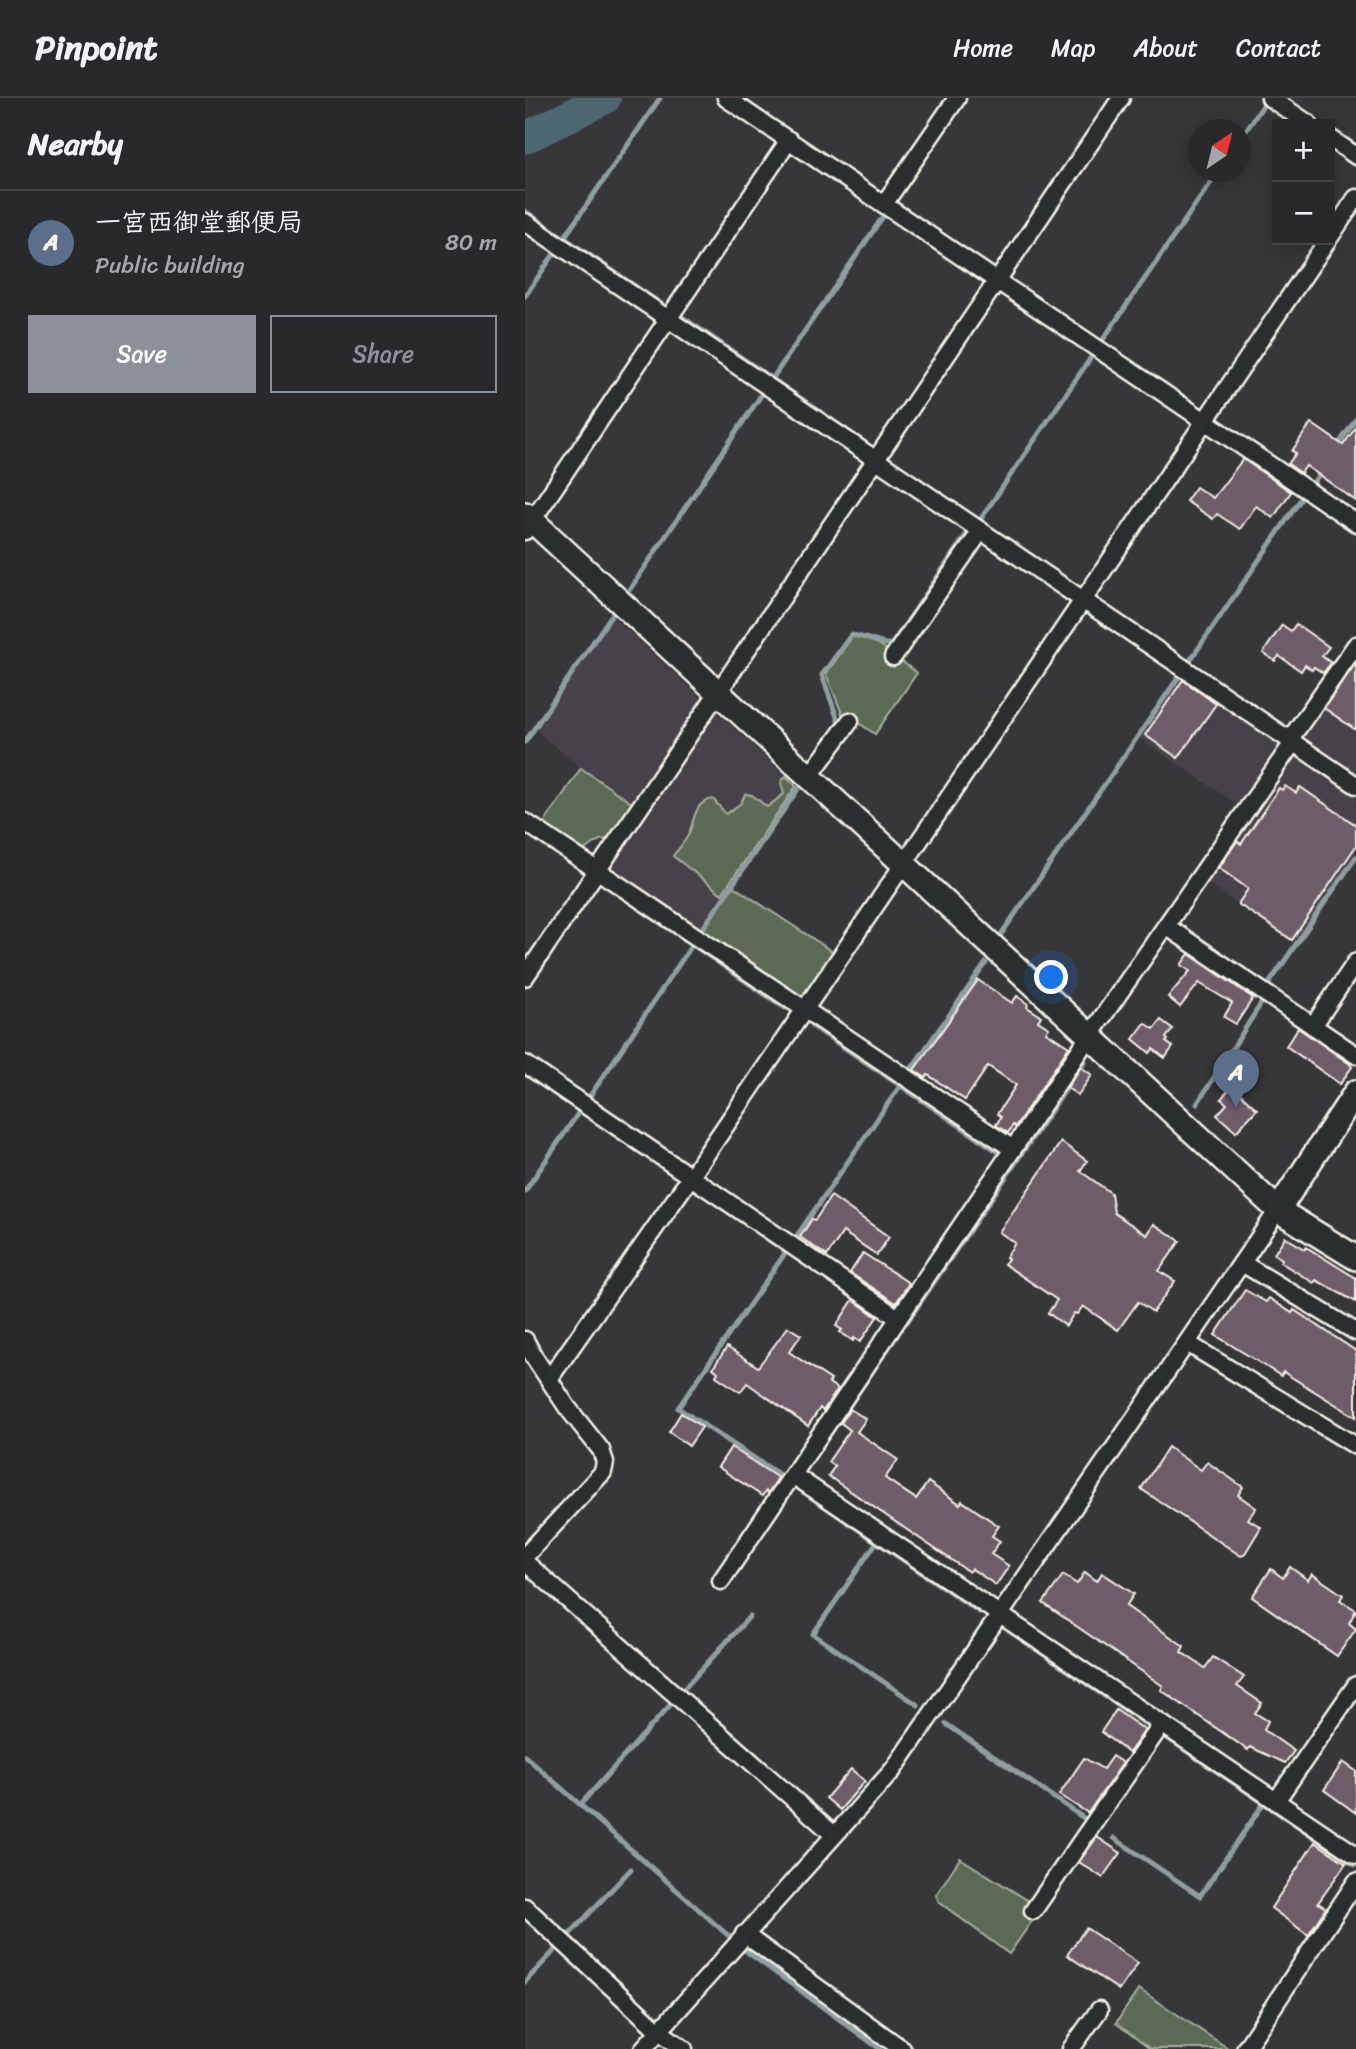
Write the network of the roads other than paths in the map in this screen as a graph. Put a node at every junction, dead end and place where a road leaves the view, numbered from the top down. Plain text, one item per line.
1 (726, 98) edge
2 (957, 98) edge
3 (1121, 98) edge
4 (1270, 98) edge
5 (1302, 119) edge
6 (789, 140) junction
7 (1335, 141) edge
8 (1356, 156) edge
9 (1356, 198) edge
10 (884, 204) junction
11 (525, 222) edge
12 (1335, 229) edge
13 (1324, 245) edge
14 (997, 280) junction
15 (668, 318) junction
16 (1206, 421) junction
17 (876, 459) junction
18 (527, 522) edge
19 (1356, 523) edge
20 (981, 531) junction
21 (1083, 598) junction
22 (1356, 645) edge
23 (893, 657) dead end
24 (717, 692) junction
25 (850, 721) dead end
26 (1290, 739) junction
27 (809, 778) junction
28 (1356, 785) edge
29 (525, 822) edge
30 (904, 864) junction
31 (597, 870) junction
32 (1166, 926) junction
33 (1356, 962) edge
34 (525, 977) edge
35 (803, 1009) junction
36 (1313, 1026) junction
37 (1090, 1035) junction
38 (1356, 1055) edge
39 (525, 1064) edge
40 (1356, 1093) edge
41 (1013, 1149) junction
42 (690, 1178) junction
43 (1278, 1210) junction
44 (1356, 1258) edge
45 (1242, 1263) junction
46 (898, 1318) junction
47 (1356, 1332) edge
48 (525, 1340) edge
49 (1187, 1343) junction
50 (549, 1379) junction
51 (1356, 1447) edge
52 (793, 1475) junction
53 (525, 1556) edge
54 (525, 1562) edge
55 (720, 1581) dead end
56 (1000, 1614) junction
57 (1356, 1685) edge
58 (1162, 1724) junction
59 (1276, 1801) junction
60 (833, 1834) junction
61 (1356, 1855) edge
62 (1356, 1882) edge
63 (525, 1907) edge
64 (1033, 1911) dead end
65 (744, 1934) junction
66 (1098, 2010) dead end
67 (659, 2031) junction
68 (643, 2049) edge
69 (684, 2049) edge
70 (902, 2049) edge
71 (1071, 2049) edge
72 (1245, 2049) edge

1 - 6 street
2 - 10 street
3 - 14 street
4 - 5 street
6 - 10 street
6 - 15 street
7 - 8 street
9 - 12 street
10 - 14 street
11 - 15 street
13 - 16 street
14 - 16 street
14 - 17 street
15 - 17 street
15 - 18 street
16 - 19 street
16 - 21 street
17 - 20 street
17 - 24 street
18 - 24 street
20 - 21 street
20 - 23 street
21 - 26 street
21 - 30 street
22 - 26 street
24 - 27 street
24 - 31 street
25 - 27 street
26 - 28 street
26 - 32 street
27 - 30 street
29 - 31 street
30 - 35 street
30 - 37 street
31 - 34 street
31 - 35 street
32 - 36 street
32 - 37 street
33 - 36 street
35 - 41 street
35 - 42 street
36 - 38 street
37 - 41 street
37 - 43 street
39 - 42 street
40 - 43 street
41 - 46 street
42 - 46 street
42 - 50 street
43 - 44 street
43 - 45 street
45 - 47 street
45 - 49 street
46 - 52 street
48 - 50 street
49 - 51 street
49 - 56 street
50 - 53 street
52 - 55 street
52 - 56 street
54 - 60 street
56 - 58 street
56 - 60 street
57 - 59 street
58 - 59 street
58 - 64 street
59 - 61 street
60 - 65 street
62 - 72 street
63 - 67 street
65 - 67 street
65 - 70 street
66 - 71 street
67 - 68 street
67 - 69 street

